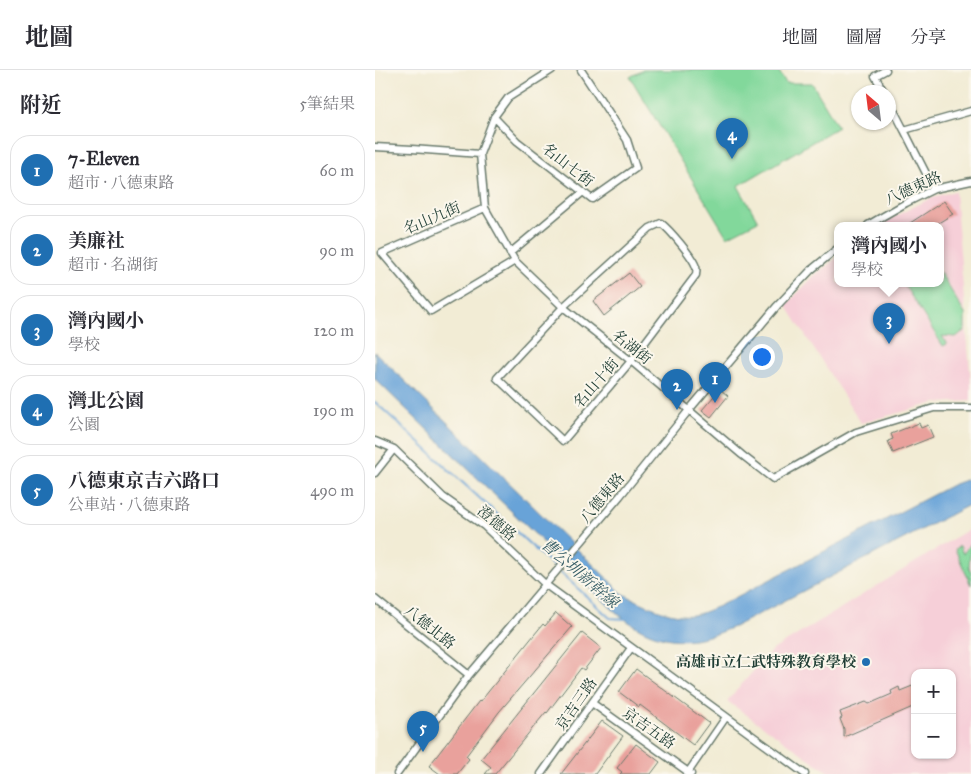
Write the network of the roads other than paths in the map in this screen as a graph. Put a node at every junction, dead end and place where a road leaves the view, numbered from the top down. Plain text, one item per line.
1 (553, 70) edge
2 (581, 70) edge
3 (886, 70) edge
4 (874, 73) edge
5 (880, 85) edge
6 (971, 111) edge
7 (896, 114) edge
8 (494, 117) junction
9 (905, 130) junction
10 (375, 148) edge
11 (480, 154) junction
12 (971, 181) edge
13 (934, 189) junction
14 (583, 192) junction
15 (485, 208) junction
16 (873, 222) edge
17 (834, 251) edge
18 (510, 253) junction
19 (515, 261) junction
20 (563, 307) junction
21 (631, 361) junction
22 (971, 408) edge
23 (689, 410) junction
24 (375, 441) edge
25 (393, 449) junction
26 (375, 473) edge
27 (546, 584) junction
28 (375, 599) edge
29 (631, 648) junction
30 (469, 675) junction
31 (592, 703) junction
32 (726, 717) junction
33 (689, 773) edge
34 (398, 774) edge
35 (541, 774) edge
36 (805, 774) edge

1 - 8 street, 名湖街
2 - 14 street, 名山七街
3 - 4 street
4 - 5 street
6 - 9 street
7 - 9 street
8 - 11 street, 名湖街
8 - 14 street, 名山七街
9 - 13 street
10 - 11 street
11 - 15 street, 名湖街
12 - 13 street, 八德東路
13 - 16 street, 八德東路
14 - 18 street
15 - 18 street, 名湖街
15 - 19 street, 名山九街
17 - 23 street, 八德東路
18 - 19 street, 名湖街
19 - 20 street, 名湖街
20 - 21 street, 名湖街
20 - 21 street, 名山十街
20 - 21 street, 名山十街
21 - 23 street, 名湖街
22 - 23 street, 名湖街
23 - 27 street, 八德東路
24 - 25 street, 澄德路
25 - 26 street
25 - 27 street, 澄德路
27 - 29 street, 澄德路
27 - 30 street, 八德東路
28 - 30 street, 八德北路
29 - 31 street, 京吉三路
29 - 32 street, 澄德路
30 - 34 street, 八德東路
31 - 33 street, 京吉五路
31 - 35 street, 京吉三路
32 - 33 street
32 - 36 street, 澄德路

